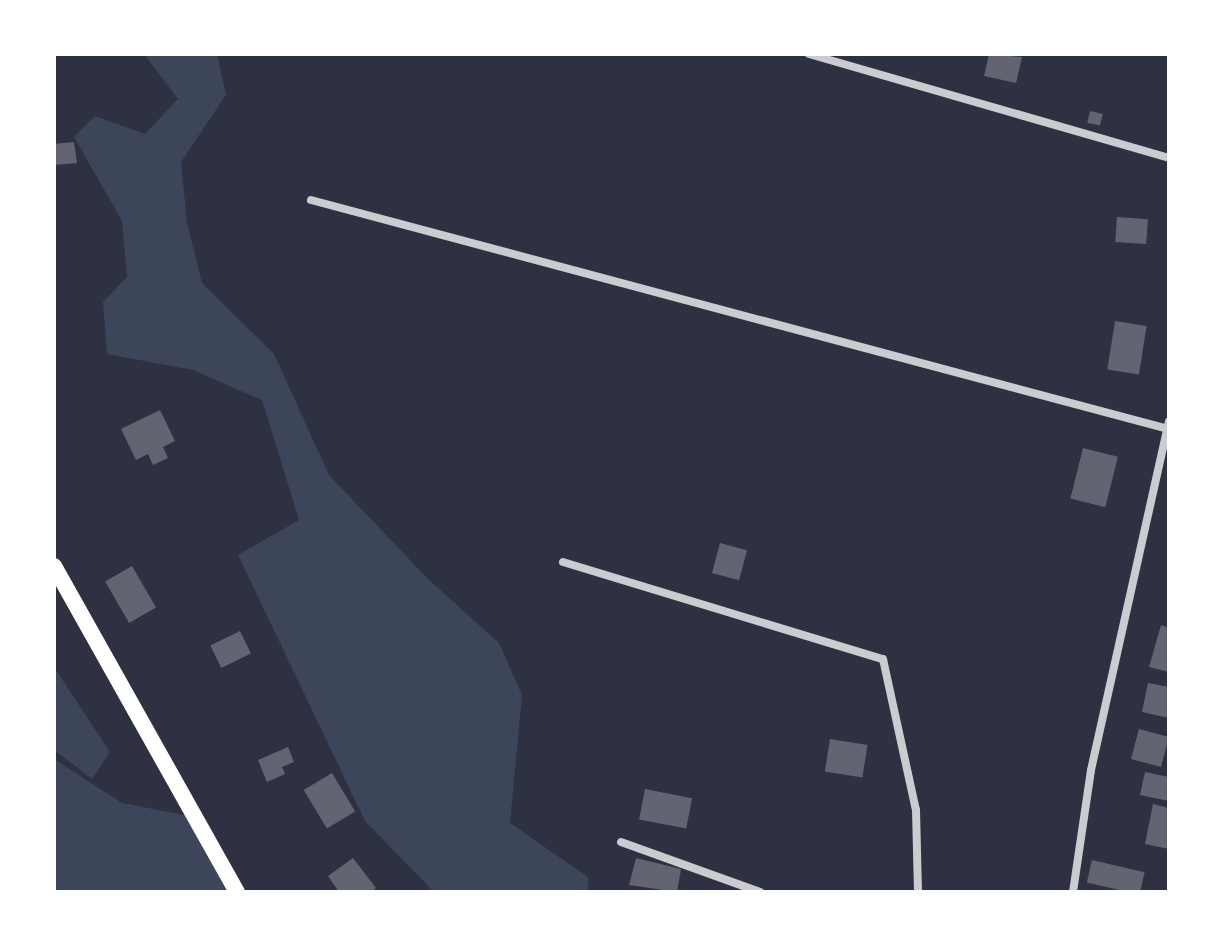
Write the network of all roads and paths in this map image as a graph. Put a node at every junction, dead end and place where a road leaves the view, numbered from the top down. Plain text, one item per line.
1 (809, 54) edge
2 (1169, 158) edge
3 (311, 200) dead end
4 (1168, 425) edge
5 (563, 562) dead end
6 (54, 566) edge
7 (621, 842) dead end
8 (237, 892) edge
9 (760, 892) edge
10 (918, 892) edge
11 (1073, 892) edge

1 - 2 street
3 - 4 street
4 - 11 street
5 - 10 street
6 - 8 main road
7 - 9 street

